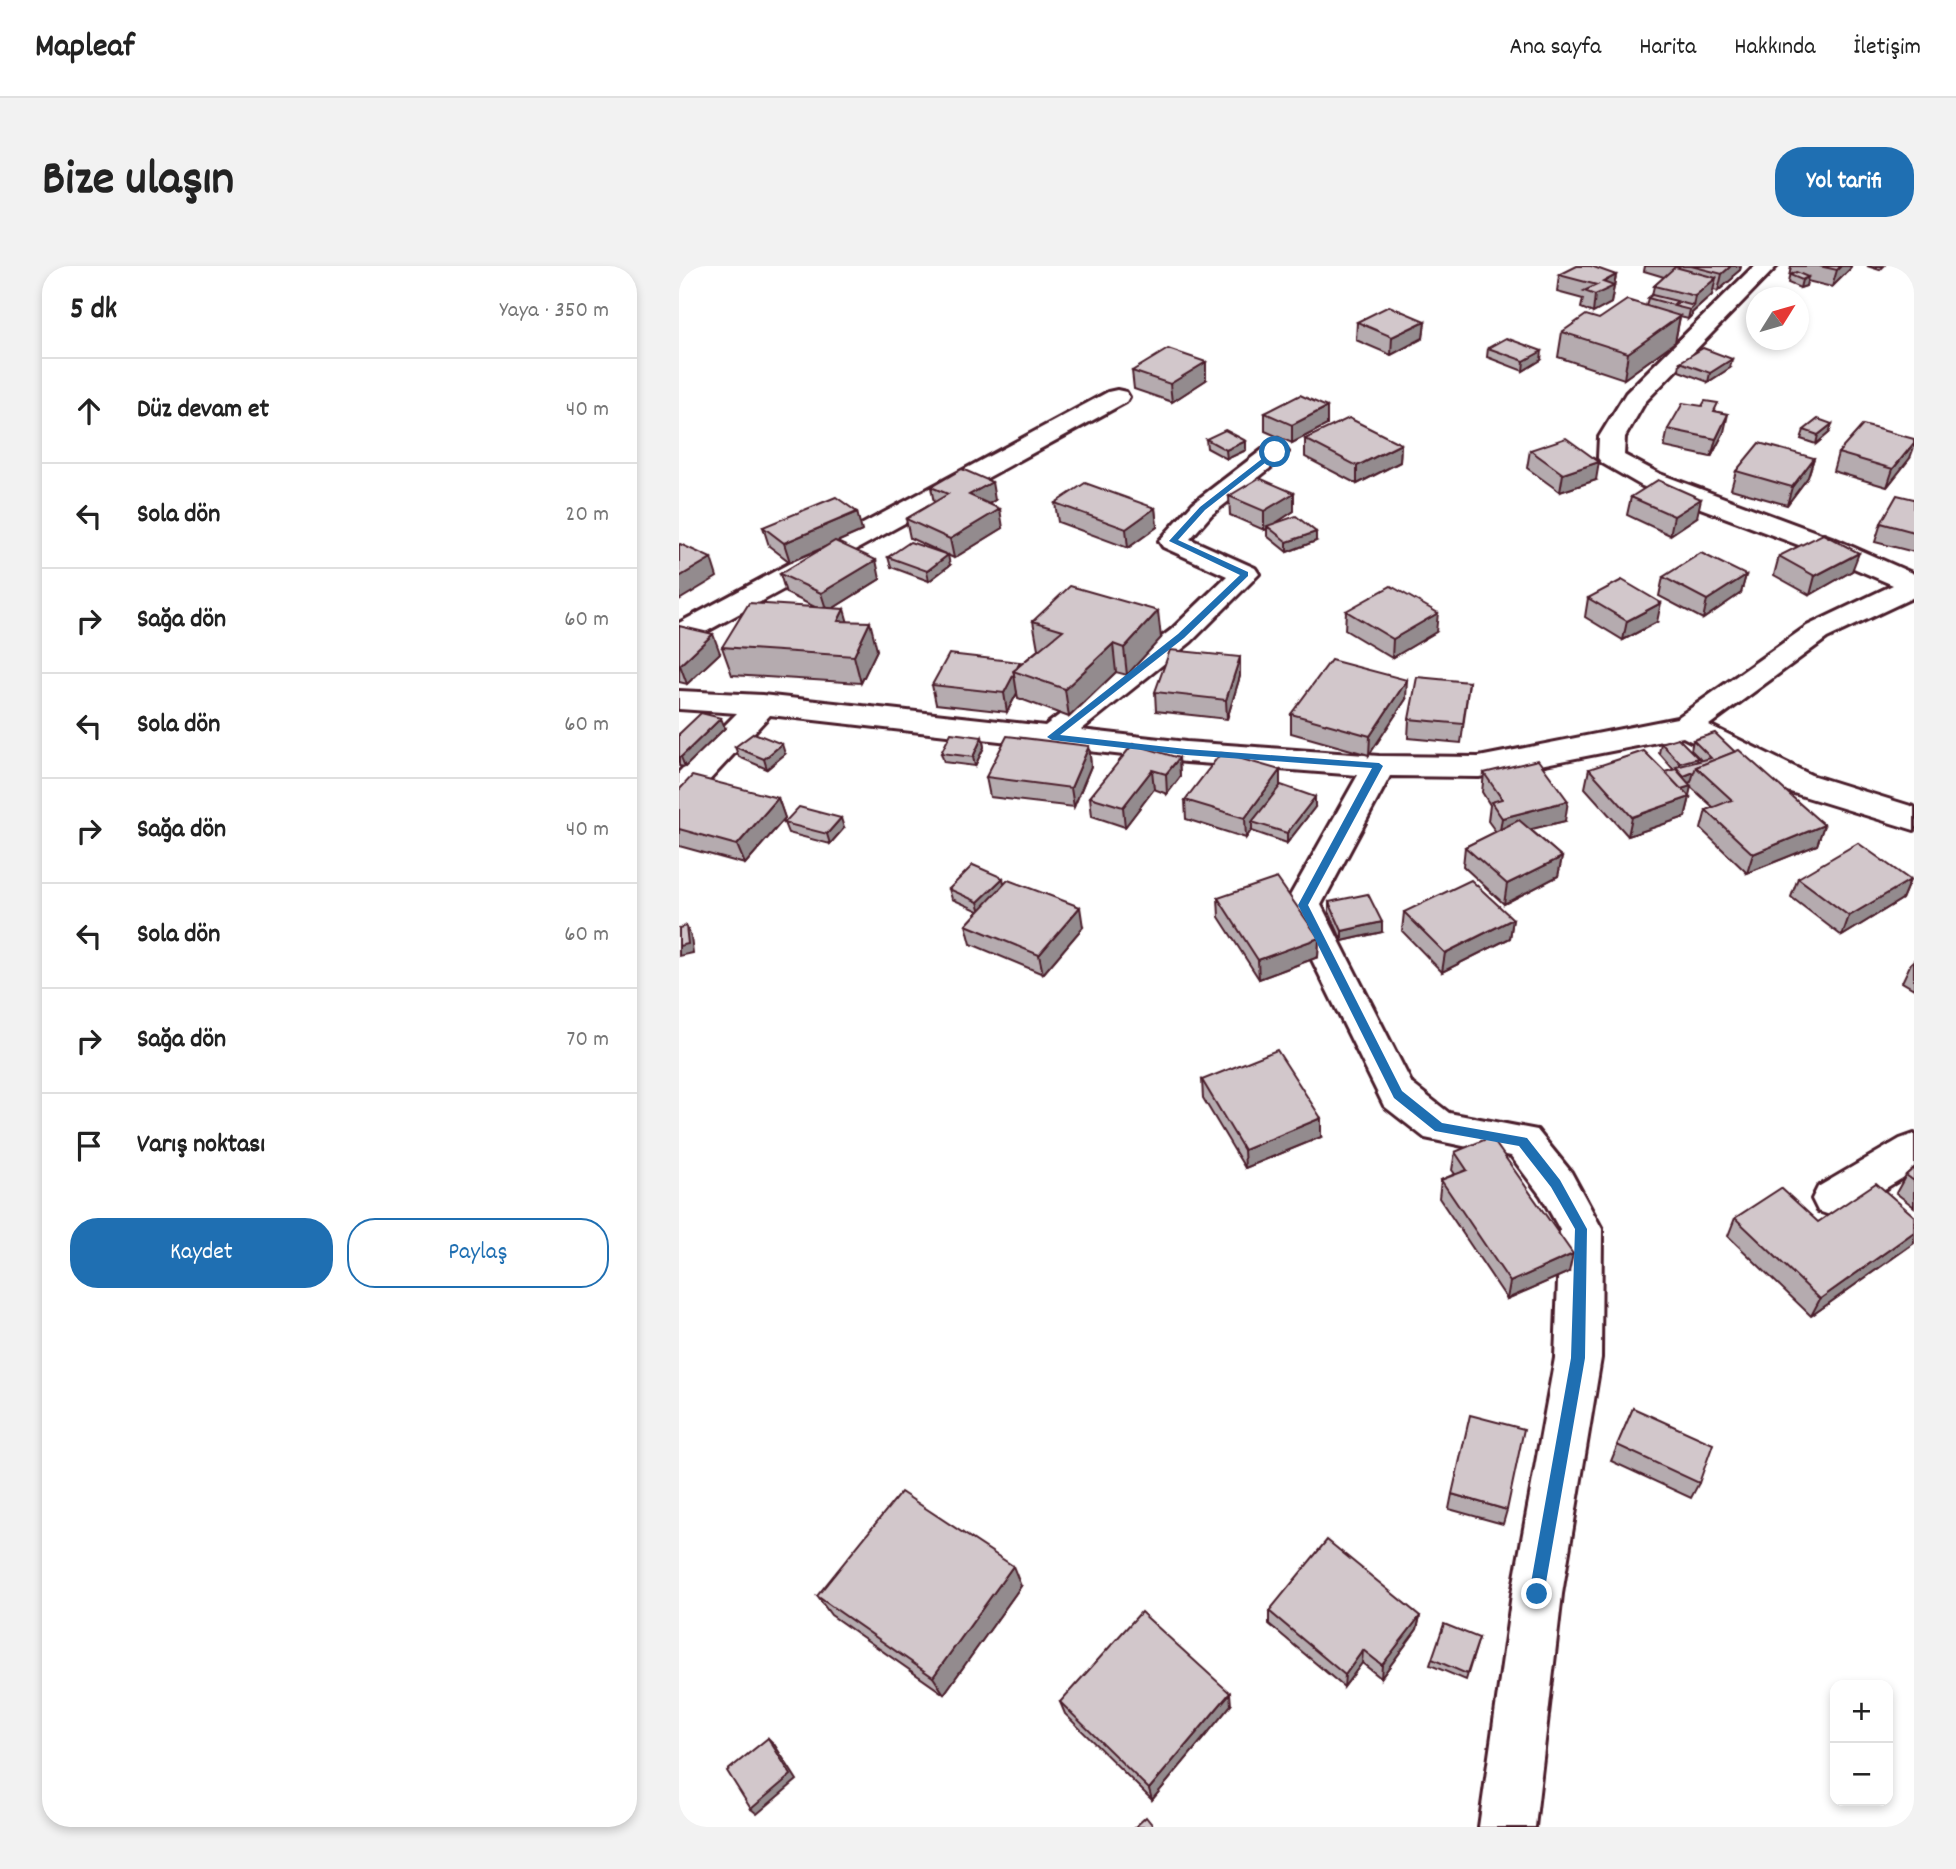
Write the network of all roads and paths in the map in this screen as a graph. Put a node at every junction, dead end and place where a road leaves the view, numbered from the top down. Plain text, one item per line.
1 (1766, 266) edge
2 (1117, 397) dead end
3 (1275, 452) dead end
4 (1914, 585) edge
5 (679, 635) edge
6 (679, 700) edge
7 (762, 705) junction
8 (1688, 726) junction
9 (1052, 737) junction
10 (1379, 766) junction
11 (679, 792) edge
12 (1914, 819) edge
13 (1914, 1151) edge
14 (1833, 1199) dead end
15 (1507, 1827) edge

1 - 4 street
2 - 5 street
3 - 9 street
4 - 8 street
6 - 7 street
7 - 9 street
7 - 11 street
8 - 10 street
8 - 12 street
9 - 10 street
10 - 15 street
13 - 14 street

